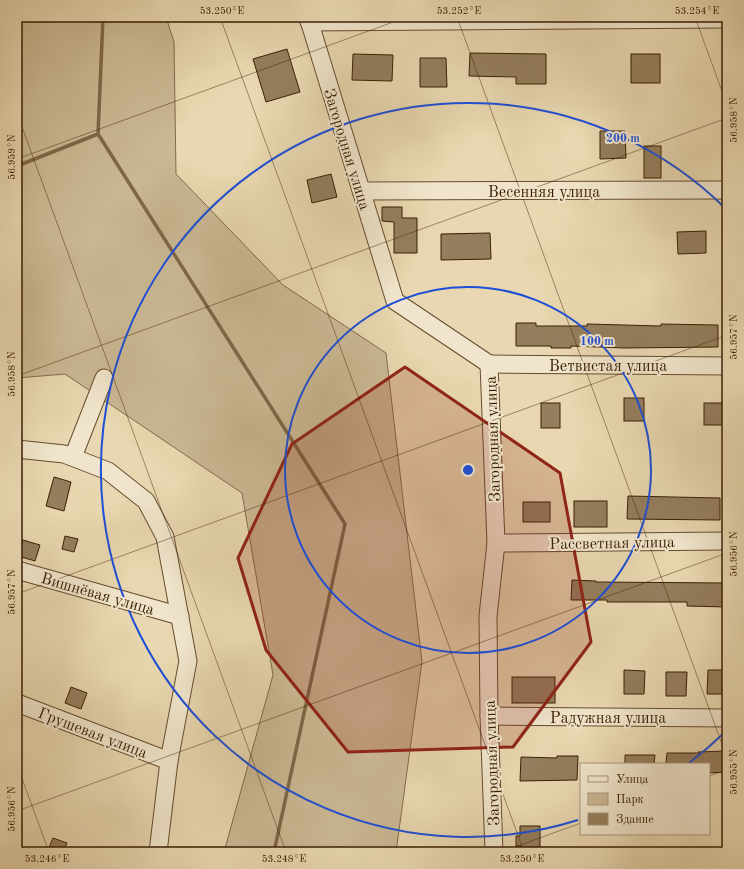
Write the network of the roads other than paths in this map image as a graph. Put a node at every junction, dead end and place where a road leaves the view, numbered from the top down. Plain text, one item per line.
1 (309, 19) edge
2 (727, 19) edge
3 (727, 190) edge
4 (361, 191) junction
5 (489, 364) junction
6 (727, 366) edge
7 (104, 378) dead end
8 (17, 449) edge
9 (73, 457) junction
10 (727, 541) edge
11 (496, 543) junction
12 (17, 570) edge
13 (180, 616) junction
14 (17, 703) edge
15 (489, 716) junction
16 (727, 718) edge
17 (169, 761) junction
18 (158, 852) edge
19 (494, 852) edge

1 - 2 street
1 - 4 street, Загородная улица
3 - 4 street, Весенняя улица
4 - 5 street, Загородная улица
5 - 6 street, Ветвистая улица
5 - 11 street, Загородная улица
7 - 9 street
8 - 9 street
9 - 13 street
10 - 11 street, Рассветная улица
11 - 15 street, Загородная улица
12 - 13 street, Вишнёвая улица
13 - 17 street
14 - 17 street, Грушевая улица
15 - 16 street, Радужная улица
15 - 19 street, Загородная улица
17 - 18 street

